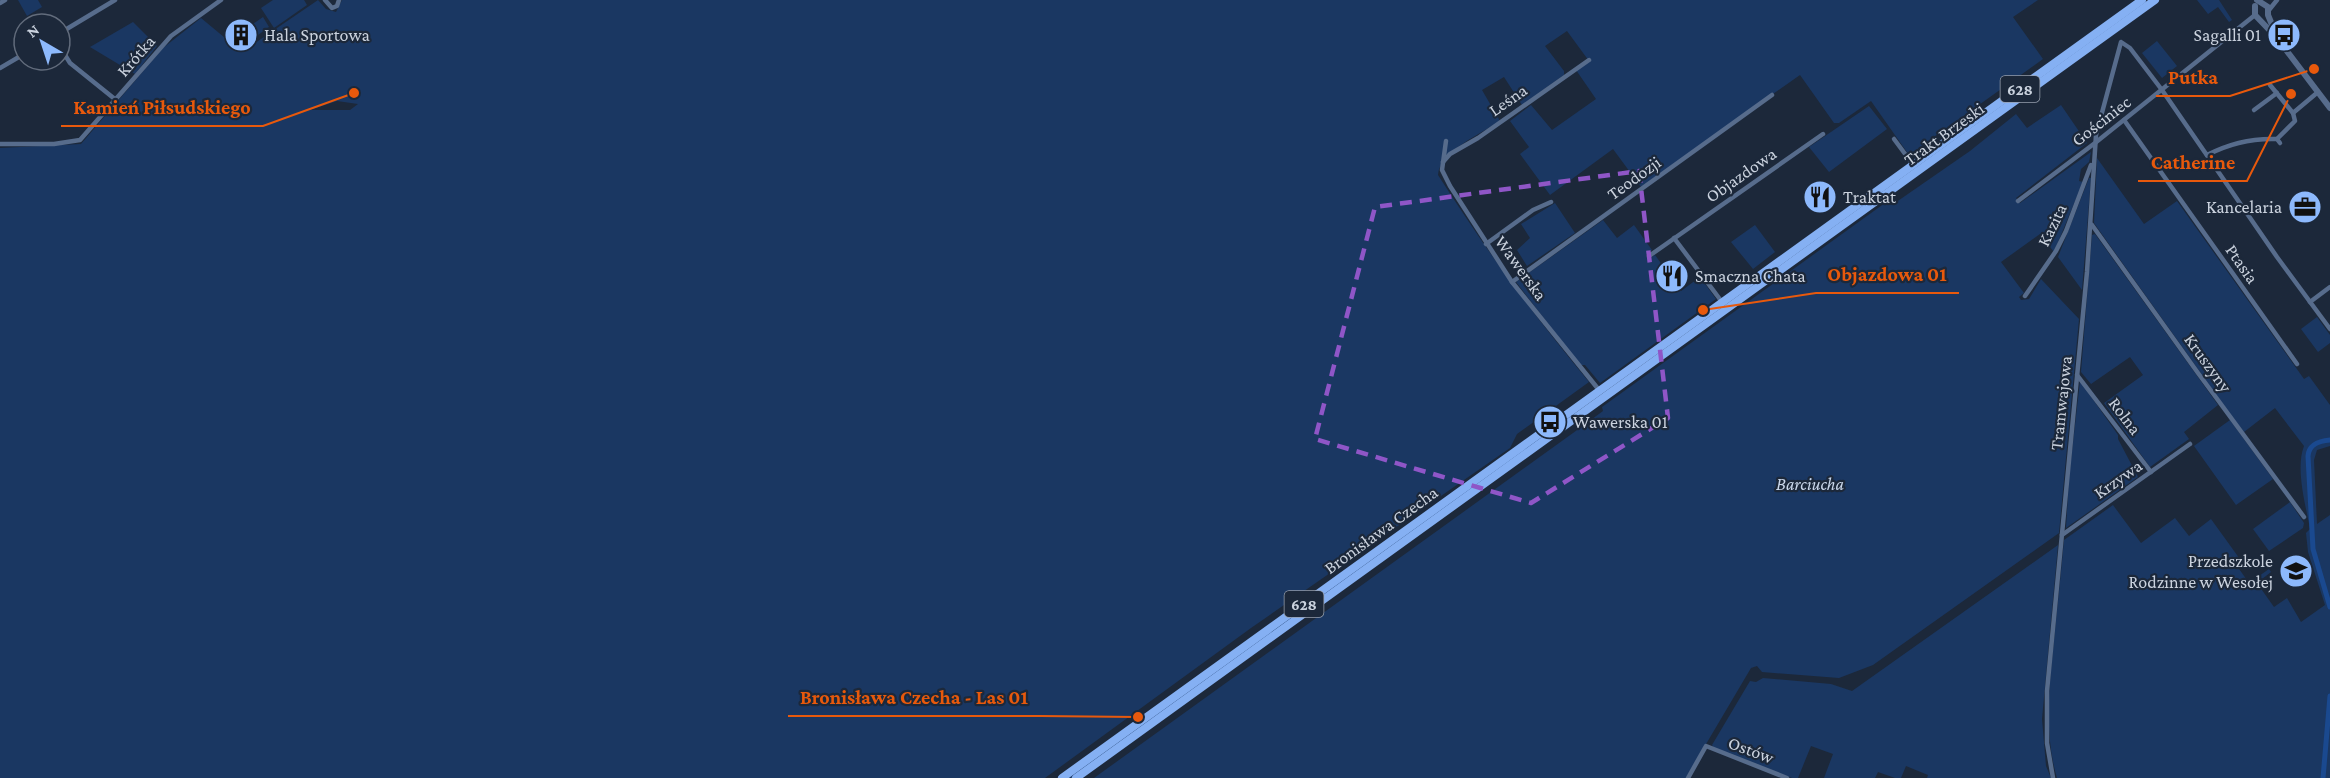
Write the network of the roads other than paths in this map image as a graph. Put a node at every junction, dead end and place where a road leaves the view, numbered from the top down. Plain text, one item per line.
1 (5, 0) edge
2 (115, 0) edge
3 (221, 0) edge
4 (325, 0) edge
5 (339, 0) edge
6 (2142, 0) edge
7 (2155, 0) edge
8 (2277, 0) edge
9 (2259, 2) edge
10 (0, 3) edge
11 (2268, 12) junction
12 (2257, 17) junction
13 (72, 26) edge
14 (2277, 38) junction
15 (1589, 60) dead end
16 (72, 65) edge
17 (2270, 85) dead end
18 (2162, 90) junction
19 (2319, 92) junction
20 (2277, 93) junction
21 (1772, 95) dead end
22 (116, 100) junction
23 (2330, 108) edge
24 (2254, 111) dead end
25 (2293, 113) junction
26 (2124, 120) junction
27 (1823, 134) dead end
28 (1894, 139) dead end
29 (1446, 141) dead end
30 (2095, 143) junction
31 (0, 144) edge
32 (2207, 155) junction
33 (2093, 160) junction
34 (1443, 162) junction
35 (1914, 166) junction
36 (2018, 201) dead end
37 (1551, 202) dead end
38 (2091, 224) junction
39 (1674, 238) junction
40 (1486, 244) junction
41 (1649, 256) dead end
42 (1512, 282) junction
43 (2330, 287) edge
44 (2025, 296) dead end
45 (2310, 302) junction
46 (1725, 306) junction
47 (2330, 329) edge
48 (2297, 364) dead end
49 (2077, 375) junction
50 (1602, 394) junction
51 (2190, 444) dead end
52 (2151, 472) junction
53 (2304, 517) dead end
54 (2062, 536) junction
55 (1062, 778) edge
56 (1076, 778) edge
57 (1688, 778) edge
58 (1787, 778) edge
59 (2054, 778) edge

1 - 10 street
2 - 13 street
3 - 22 street, Krótka
4 - 5 street
6 - 35 main road, Trakt Brzeski / 628
7 - 46 main road, Trakt Brzeski / 628
8 - 11 street
9 - 11 street
9 - 12 street
11 - 12 street
11 - 14 street
12 - 14 street
12 - 18 street, Gościniec
14 - 19 street
15 - 34 street, Leśna
16 - 22 street
17 - 20 street
18 - 26 street, Gościniec
18 - 30 street, Tramwajowa
18 - 32 street
19 - 23 street
19 - 25 street
20 - 24 street
20 - 25 street
21 - 42 street, Teodozji
22 - 31 street, Krótka
25 - 32 street
26 - 30 street, Gościniec
26 - 48 street, Ptasia
27 - 39 street, Objazdowa
28 - 35 street
29 - 34 street, Wawerska
30 - 33 street, Tramwajowa
30 - 36 street, Gościniec
32 - 45 street
33 - 38 street, Tramwajowa
33 - 44 street, Kazita
34 - 40 street, Wawerska
35 - 46 main road, Trakt Brzeski / 628
37 - 40 street
38 - 49 street, Tramwajowa
38 - 53 street, Kruszyny
39 - 41 street, Objazdowa
39 - 46 street
40 - 42 street, Wawerska
42 - 50 street, Wawerska
43 - 45 street
45 - 47 street
46 - 50 main road, Trakt Brzeski / 628
49 - 52 street, Rolna
49 - 54 street, Tramwajowa
50 - 55 main road, Bronisława Czecha / 628
50 - 56 main road, Bronisława Czecha / 628
51 - 52 street, Krzywa
52 - 54 street, Krzywa
54 - 59 street, Tramwajowa
57 - 58 street, Ostów

